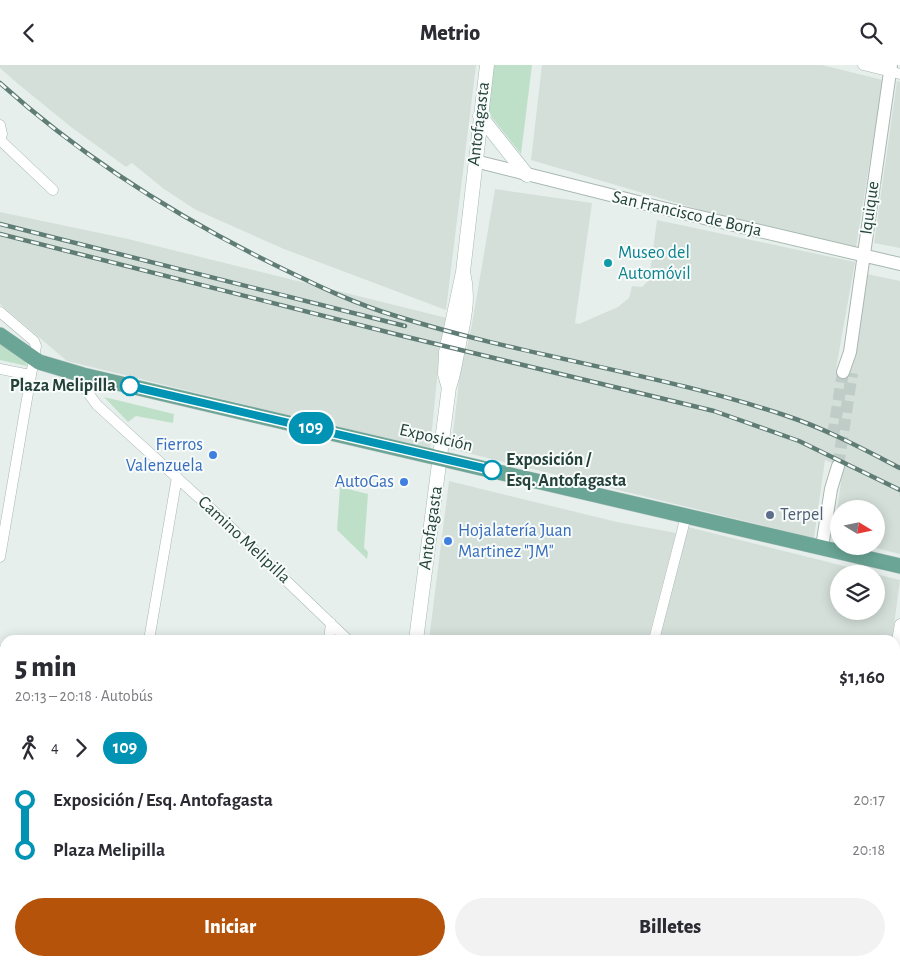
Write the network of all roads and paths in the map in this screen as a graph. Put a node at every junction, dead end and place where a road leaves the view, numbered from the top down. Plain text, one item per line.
1 (487, 65) edge
2 (863, 65) edge
3 (894, 70) edge
4 (480, 116) junction
5 (0, 125) edge
6 (0, 140) edge
7 (475, 161) junction
8 (527, 175) junction
9 (53, 190) dead end
10 (864, 255) junction
11 (900, 264) edge
12 (0, 312) edge
13 (0, 335) edge
14 (33, 359) junction
15 (0, 369) edge
16 (847, 373) tunnel mouth
17 (30, 375) junction
18 (83, 375) junction
19 (441, 458) junction
20 (834, 464) tunnel mouth
21 (177, 477) junction
22 (0, 488) edge
23 (12, 489) junction
24 (686, 516) junction
25 (822, 547) junction
26 (0, 557) edge
27 (900, 566) edge
28 (332, 623) junction
29 (150, 635) edge
30 (329, 635) edge
31 (343, 635) edge
32 (417, 635) edge
33 (655, 635) edge

1 - 4 main road, Antofagasta
2 - 3 street
3 - 10 street, Iquique
4 - 7 main road, Antofagasta
4 - 8 main road
5 - 6 street
6 - 9 street
7 - 8 street, San Francisco de Borja
7 - 19 main road, Antofagasta
8 - 10 street, San Francisco de Borja
10 - 11 street, San Francisco de Borja
10 - 16 street, Iquique
12 - 14 street
13 - 14 main road, Exposición
14 - 17 street
14 - 18 main road, Exposición
15 - 17 street
17 - 23 street
18 - 19 main road, Exposición
18 - 21 street, Camino Melipilla
19 - 24 main road, Exposición
19 - 32 main road, Antofagasta
20 - 25 street
21 - 28 street, Camino Melipilla
21 - 29 street
22 - 23 street
23 - 26 street
24 - 25 main road, Exposición
24 - 33 street
25 - 27 main road, Exposición
28 - 30 street
28 - 31 street, Camino Melipilla

